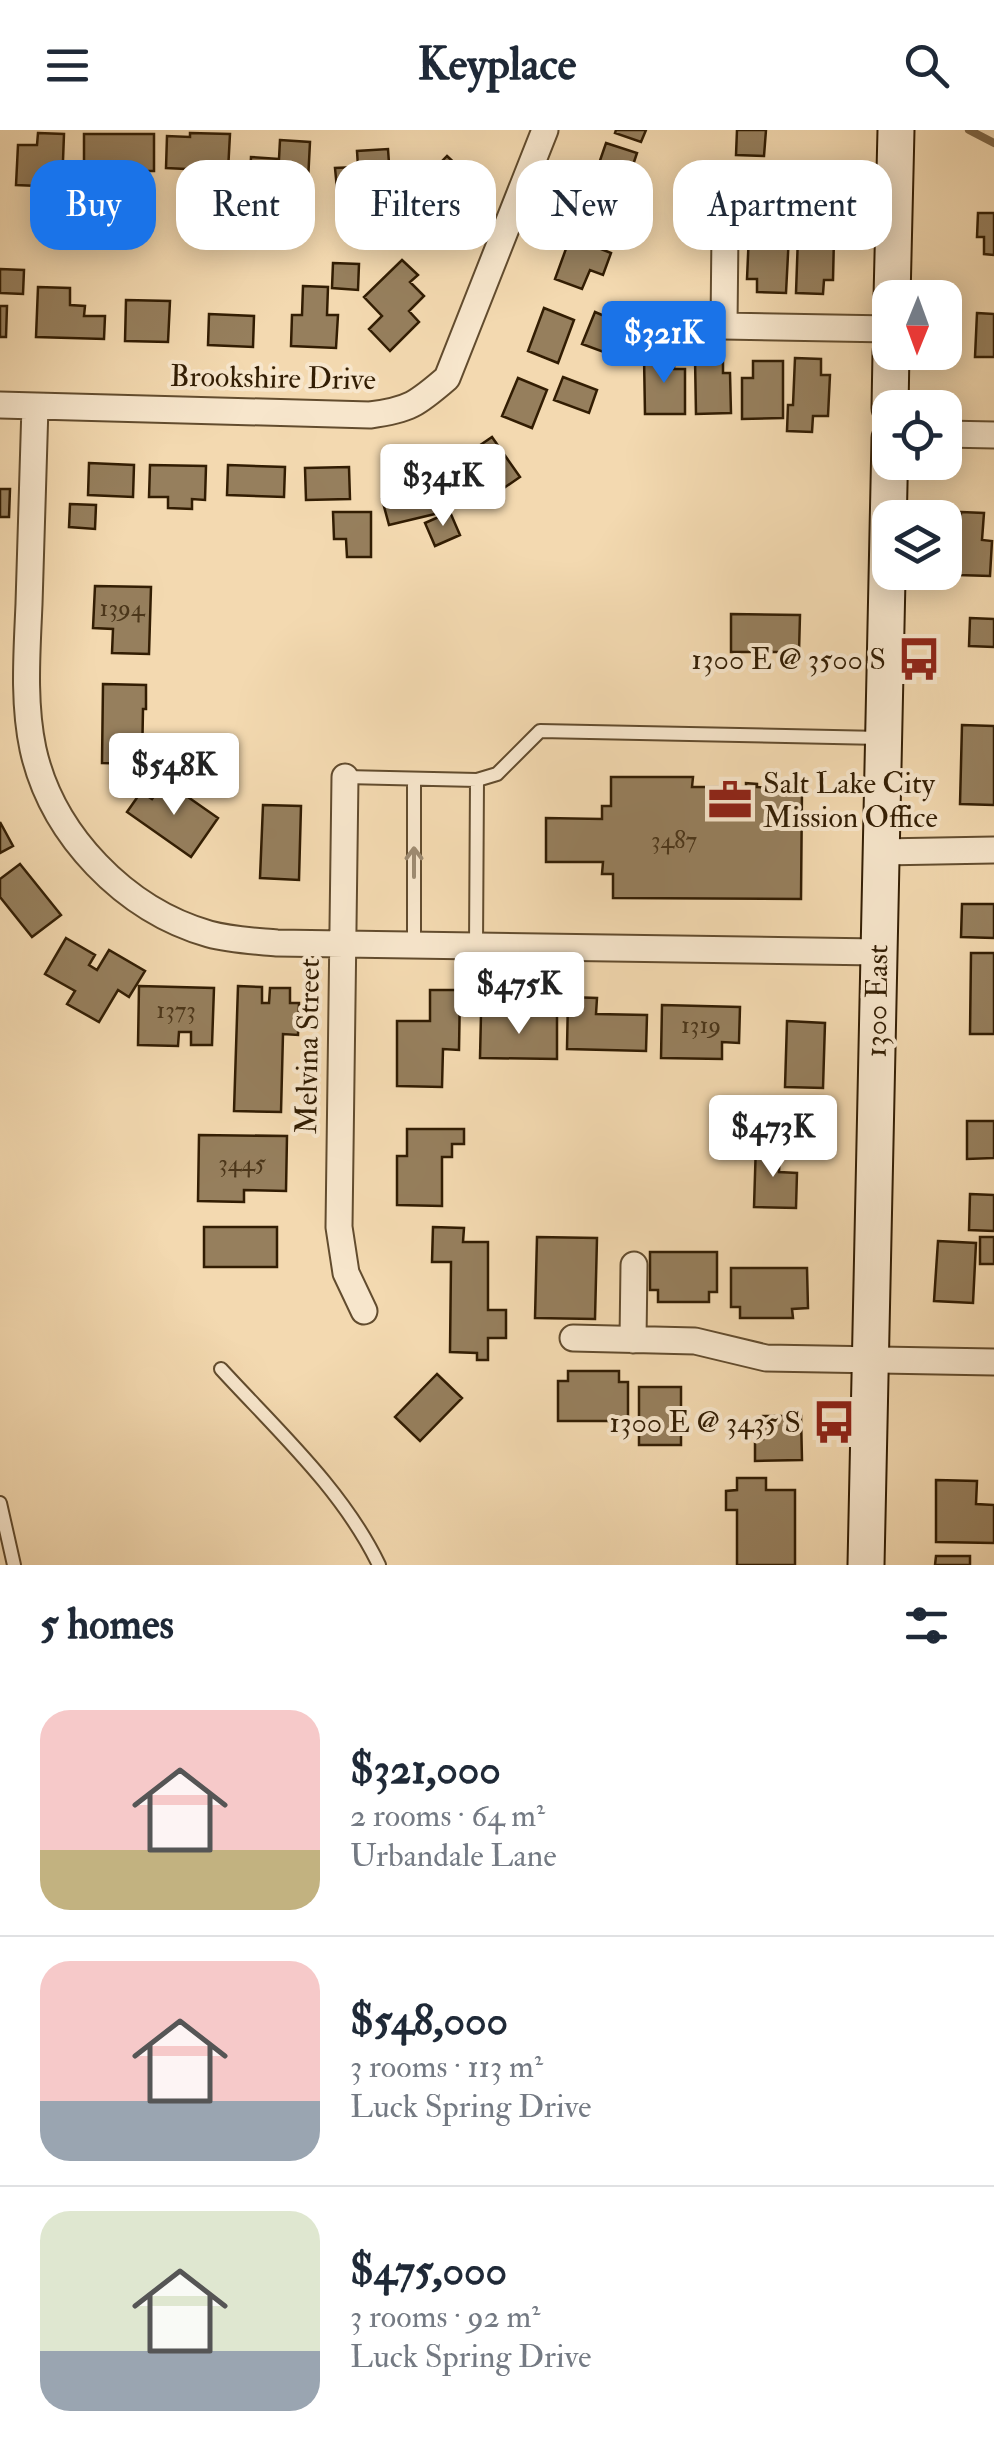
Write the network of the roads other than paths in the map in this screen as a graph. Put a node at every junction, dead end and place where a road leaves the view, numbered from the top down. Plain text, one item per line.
1 (545, 130) edge
2 (896, 130) edge
3 (726, 250) edge
4 (892, 280) edge
5 (668, 325) dead end
6 (724, 326) junction
7 (872, 329) edge
8 (0, 405) edge
9 (36, 406) junction
10 (962, 434) edge
11 (994, 435) edge
12 (889, 480) edge
13 (884, 738) junction
14 (345, 777) joint
15 (414, 779) junction
16 (477, 780) junction
17 (994, 850) edge
18 (881, 852) junction
19 (342, 944) junction
20 (414, 945) junction
21 (476, 946) junction
22 (878, 952) junction
23 (634, 1265) dead end
24 (364, 1311) dead end
25 (573, 1338) dead end
26 (632, 1340) junction
27 (869, 1361) junction
28 (994, 1362) edge
29 (221, 1368) dead end
30 (0, 1504) edge
31 (14, 1565) edge
32 (379, 1565) edge
33 (866, 1565) edge

1 - 9 street, Brookshire Drive
2 - 4 main road
3 - 6 street
5 - 6 street
6 - 7 street
8 - 9 street, Brookshire Drive
9 - 19 street
10 - 11 street
12 - 13 main road, 1300 East
13 - 16 lane
13 - 18 main road, 1300 East
14 - 15 lane
14 - 19 street, Melvina Street
15 - 16 lane
20 -> 15 lane
16 - 21 lane
17 - 18 street
18 - 22 main road, 1300 East
19 - 20 street
19 - 24 street, Melvina Street
20 - 21 street
21 - 22 street
22 - 27 main road, 1300 East
23 - 26 street
25 - 26 street
26 - 27 street
27 - 28 street
27 - 33 main road, 1300 East
29 - 32 lane
30 - 31 lane

